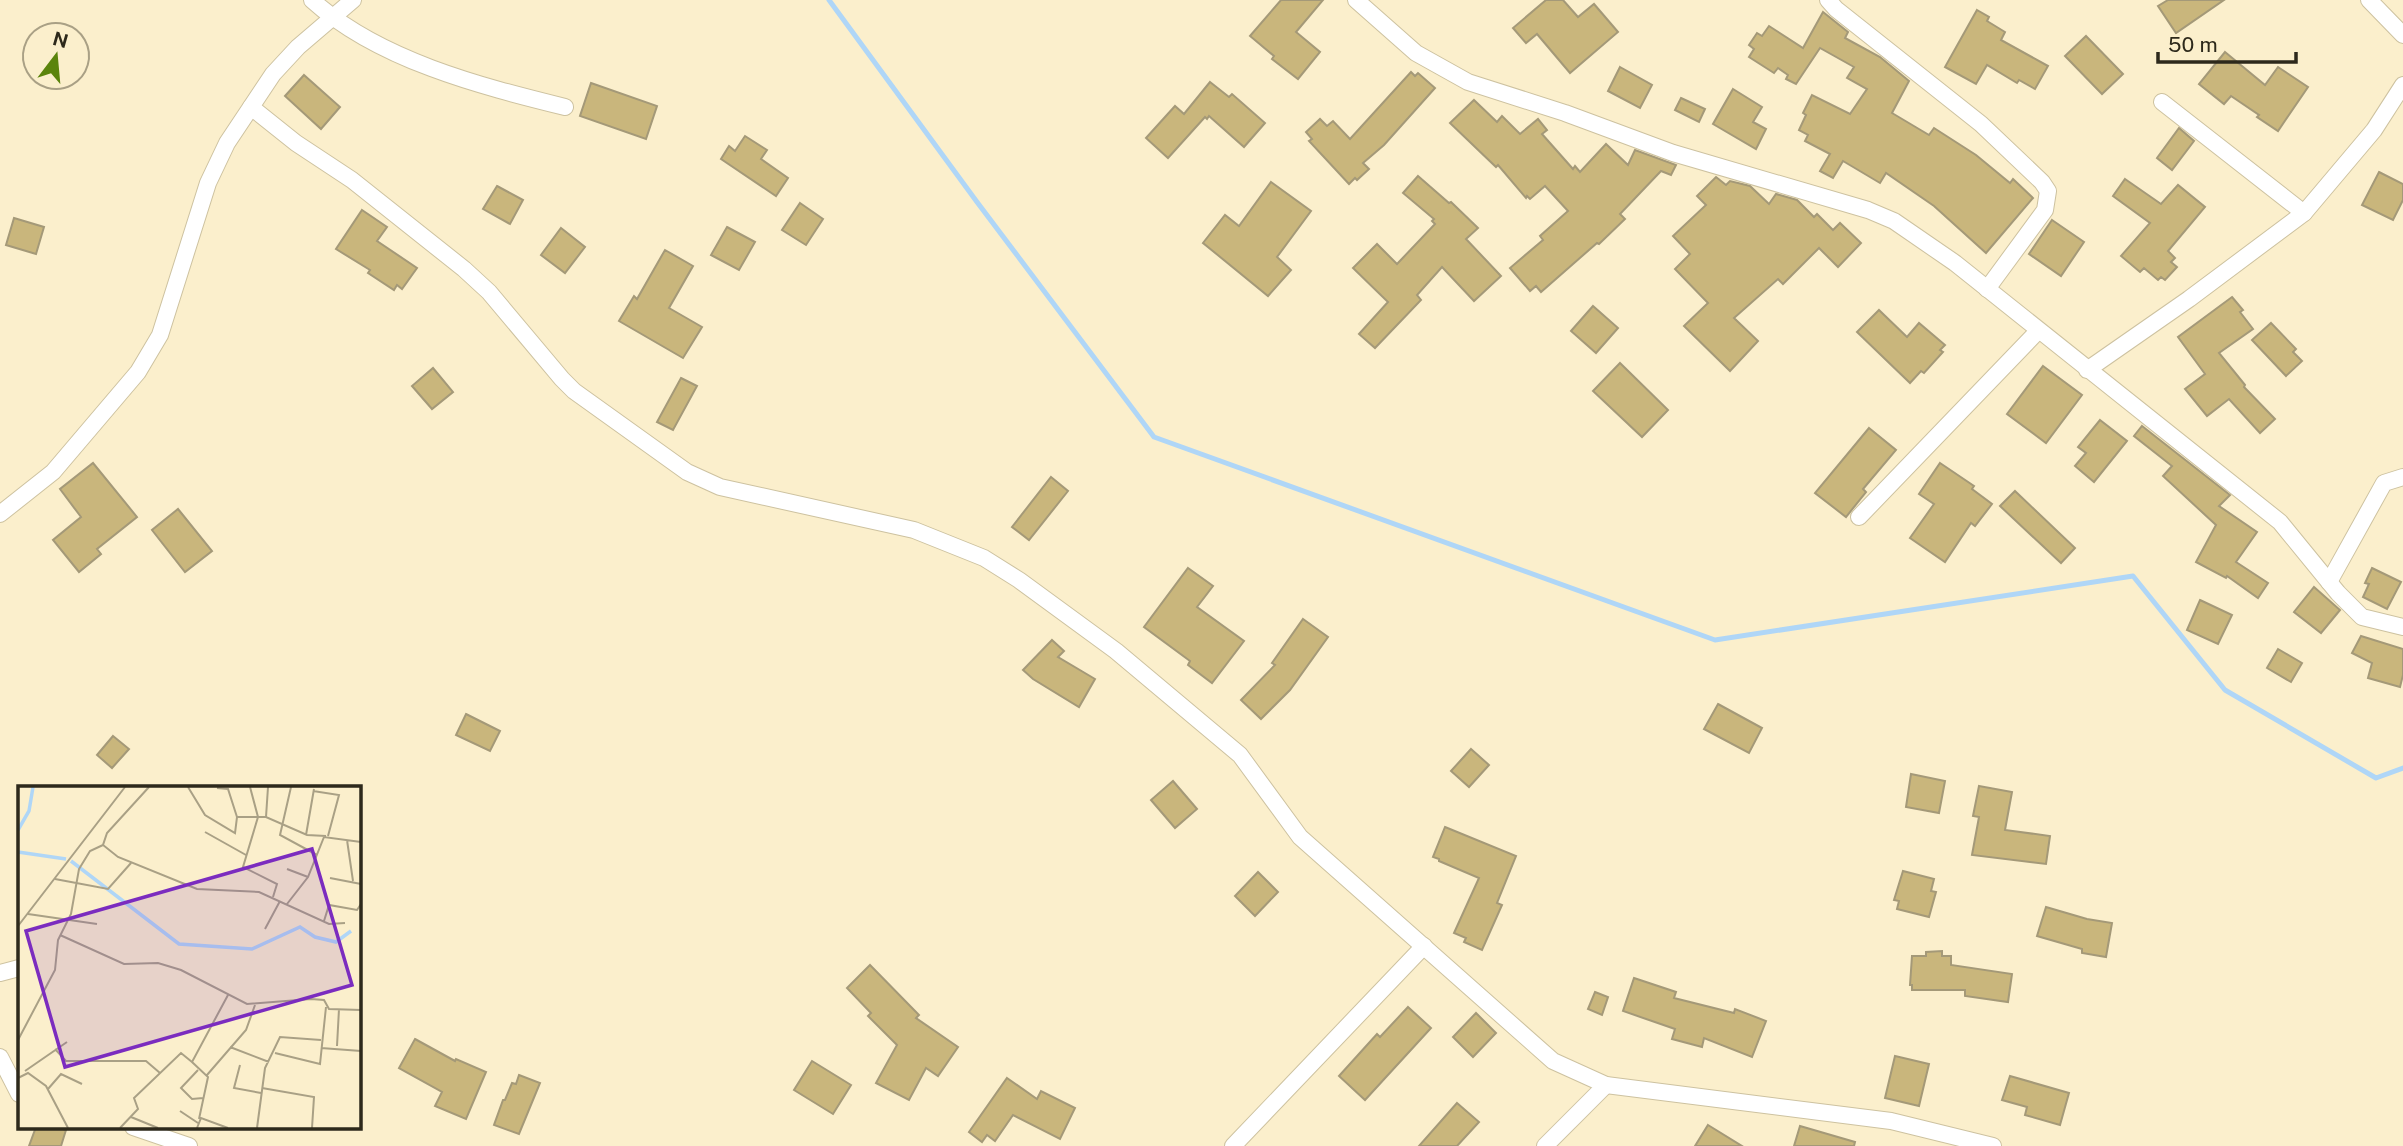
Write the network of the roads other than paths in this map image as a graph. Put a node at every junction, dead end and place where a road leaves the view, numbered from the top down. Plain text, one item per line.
1 (312, 0) edge
2 (353, 0) edge
3 (1356, 0) edge
4 (1828, 0) edge
5 (2369, 0) edge
6 (332, 18) junction
7 (2403, 35) edge
8 (2403, 85) edge
9 (2162, 102) dead end
10 (251, 107) junction
11 (565, 107) dead end
12 (2304, 213) junction
13 (1987, 289) junction
14 (2038, 331) junction
15 (2087, 370) junction
16 (2403, 477) edge
17 (0, 514) edge
18 (1859, 517) dead end
19 (2329, 582) junction
20 (2403, 627) edge
21 (1424, 946) junction
22 (18, 968) edge
23 (0, 973) edge
24 (0, 1057) edge
25 (1606, 1085) junction
26 (18, 1092) edge
27 (136, 1128) edge
28 (189, 1146) edge
29 (1233, 1146) edge
30 (1545, 1146) edge
31 (1993, 1146) edge

1 - 6 street
2 - 6 street
3 - 13 street
4 - 13 street
5 - 7 street
6 - 10 street
6 - 11 street
8 - 12 street
9 - 12 street
10 - 17 street
10 - 21 street
12 - 15 street
13 - 14 street
14 - 15 street
14 - 18 street
15 - 19 street
16 - 19 street
19 - 20 street
21 - 25 street
21 - 29 street
22 - 23 street
24 - 26 street
25 - 30 street
25 - 31 street
27 - 28 street

